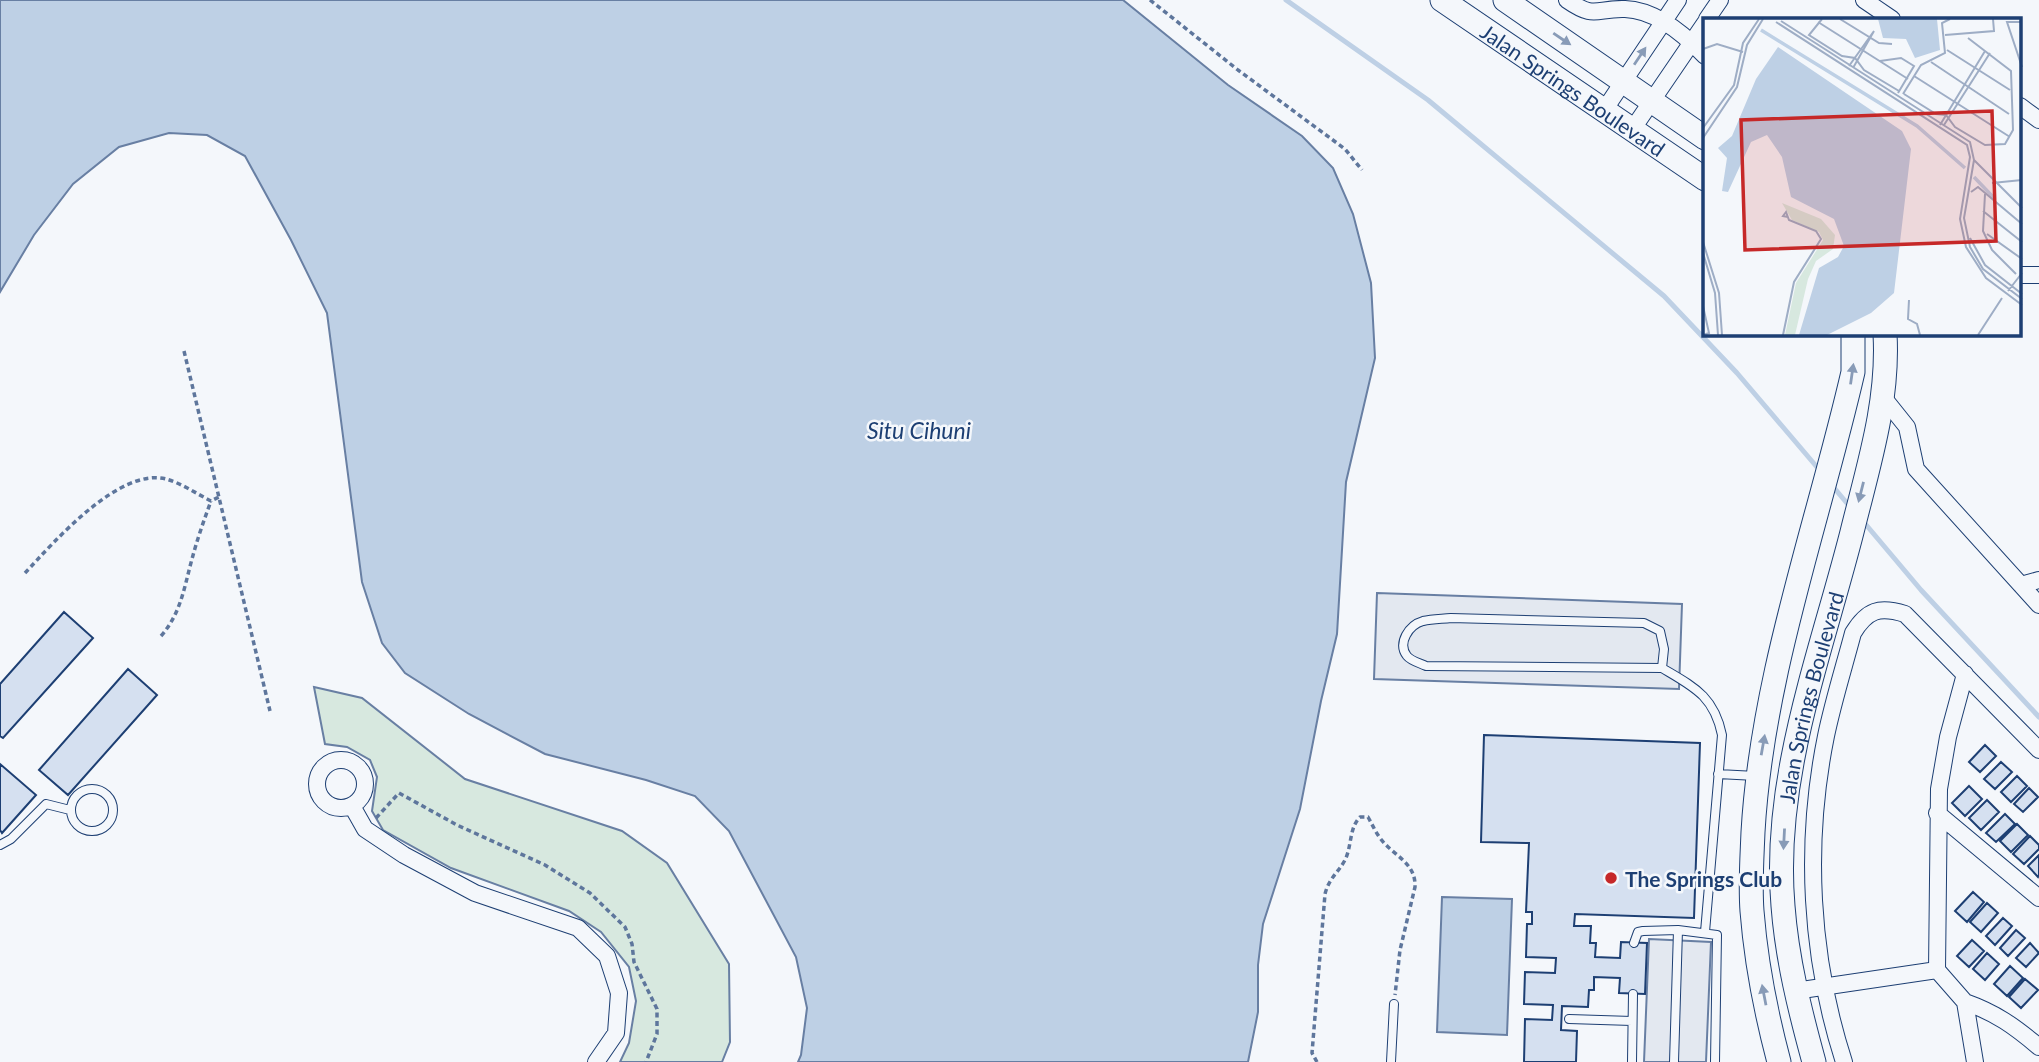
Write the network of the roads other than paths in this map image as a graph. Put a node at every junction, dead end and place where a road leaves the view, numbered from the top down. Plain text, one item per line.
1 (1442, 0) edge
2 (1505, 0) edge
3 (1567, 0) edge
4 (1678, 0) edge
5 (1720, 0) edge
6 (1864, 0) edge
7 (1708, 18) edge
8 (1891, 18) edge
9 (1663, 21) junction
10 (1703, 26) edge
11 (1692, 42) junction
12 (1703, 54) edge
13 (1623, 81) junction
14 (1651, 102) junction
15 (2022, 107) edge
16 (1603, 111) junction
17 (2039, 120) edge
18 (1632, 130) junction
19 (1703, 137) edge
20 (1703, 178) edge
21 (1853, 336) edge
22 (1885, 336) edge
23 (1883, 397) junction
24 (2039, 580) edge
25 (2021, 585) junction
26 (2039, 606) edge
27 (1662, 668) junction
28 (1965, 674) junction
29 (2039, 750) edge
30 (1718, 774) junction
31 (1757, 776) junction
32 (352, 806) dead end
33 (70, 810) junction
34 (1937, 813) junction
35 (0, 845) edge
36 (2039, 898) edge
37 (1678, 930) junction
38 (1705, 932) junction
39 (1634, 943) dead end
40 (1937, 970) junction
41 (1823, 986) junction
42 (1795, 991) junction
43 (1633, 993) dead end
44 (1965, 1002) junction
45 (1394, 1004) road end
46 (1569, 1019) dead end
47 (1633, 1021) junction
48 (2039, 1047) edge
49 (596, 1062) edge
50 (1391, 1062) edge
51 (1632, 1062) edge
52 (1674, 1062) edge
53 (1715, 1062) edge
54 (1779, 1062) edge
55 (1814, 1062) edge
56 (1844, 1062) edge
57 (1975, 1062) edge

1 - 16 main road, Jalan Springs Boulevard
2 -> 13 main road, Jalan Springs Boulevard
3 - 9 street
4 - 9 street
5 - 7 street
6 - 8 street
9 - 11 street
13 -> 9 street
10 - 11 street
11 - 12 street
11 - 14 street
13 - 14 main road, Jalan Springs Boulevard
13 - 16 street
14 - 18 street
14 - 19 main road, Jalan Springs Boulevard
15 - 17 street
16 - 18 main road, Jalan Springs Boulevard
18 - 20 main road, Jalan Springs Boulevard
31 -> 21 main road, Jalan Springs Boulevard
22 - 23 main road, Jalan Springs Boulevard
23 - 25 street
23 -> 42 main road, Jalan Springs Boulevard
24 - 25 street
25 - 26 street
27 - 27 lane
27 - 30 lane
28 - 29 street
28 - 34 street
28 - 41 street
30 - 31 lane
30 - 38 lane
54 -> 31 main road, Jalan Springs Boulevard
32 - 49 street
33 - 33 lane
33 - 35 lane
34 - 36 street
34 - 40 street
37 - 38 lane
37 - 39 lane
37 - 52 lane
38 - 53 lane
40 - 41 street
40 - 44 street
41 - 42 street
41 - 56 street
42 - 55 main road, Jalan Springs Boulevard
43 - 47 lane
44 - 48 street
44 - 57 street
45 - 50 lane
46 - 47 lane
47 - 51 lane

